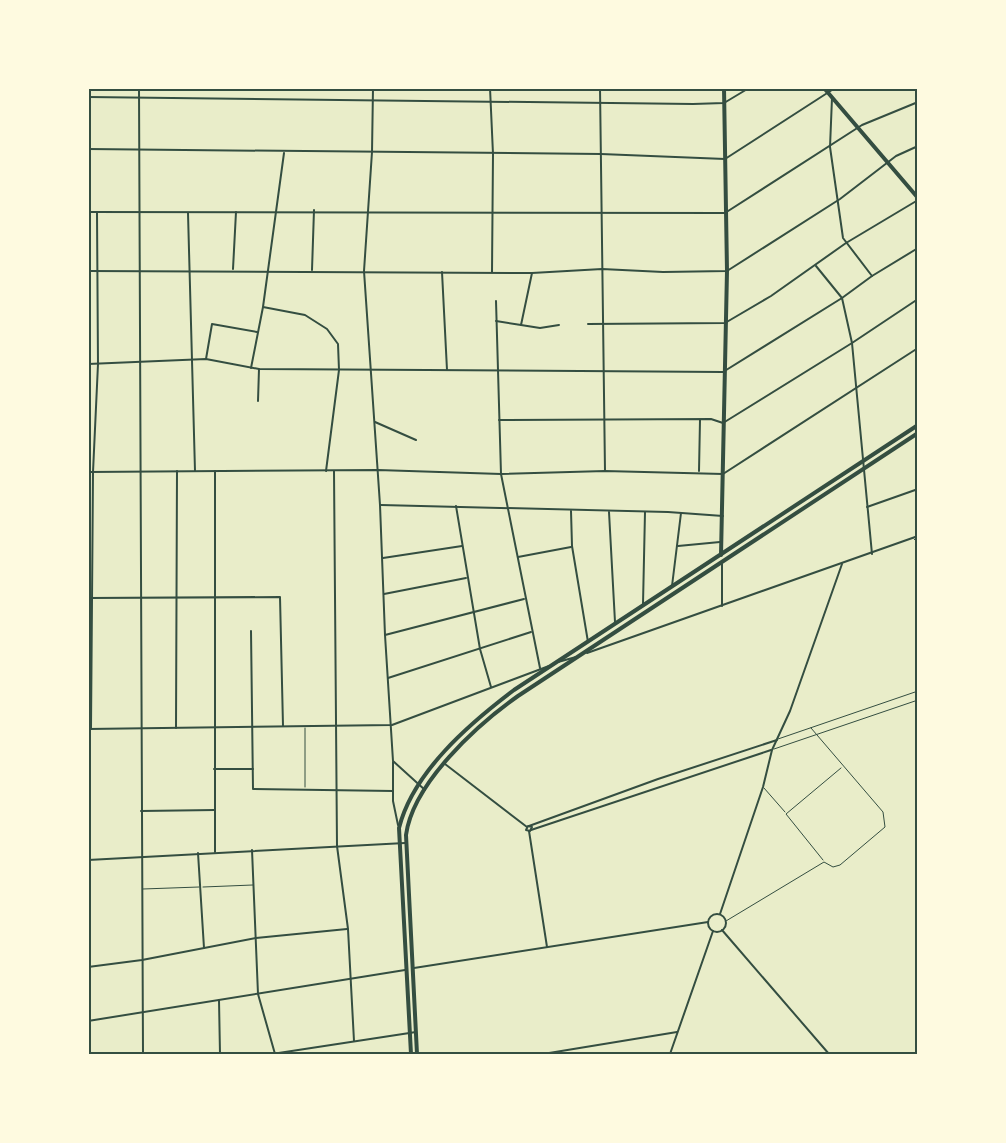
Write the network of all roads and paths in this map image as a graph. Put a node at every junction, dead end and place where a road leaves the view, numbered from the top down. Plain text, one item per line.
1 (138, 88) edge
2 (373, 88) edge
3 (490, 88) edge
4 (600, 88) edge
5 (724, 88) edge
6 (749, 88) edge
7 (824, 88) edge
8 (835, 88) edge
9 (830, 95) junction
10 (88, 97) edge
11 (139, 98) junction
12 (373, 99) junction
13 (489, 101) junction
14 (600, 101) junction
15 (918, 102) edge
16 (724, 103) junction
17 (858, 128) junction
18 (918, 146) edge
19 (830, 147) junction
20 (88, 149) edge
21 (139, 149) junction
22 (372, 152) junction
23 (284, 153) junction
24 (493, 154) junction
25 (601, 154) junction
26 (725, 159) junction
27 (888, 162) junction
28 (840, 199) junction
29 (918, 199) edge
30 (314, 210) junction
31 (139, 211) junction
32 (88, 212) edge
33 (98, 212) junction
34 (188, 212) junction
35 (236, 212) junction
36 (276, 212) junction
37 (367, 212) junction
38 (493, 212) junction
39 (601, 212) junction
40 (725, 213) junction
41 (846, 243) junction
42 (918, 248) edge
43 (816, 266) junction
44 (602, 269) junction
45 (233, 270) junction
46 (267, 270) junction
47 (312, 270) junction
48 (88, 271) edge
49 (96, 271) junction
50 (139, 271) junction
51 (188, 271) junction
52 (364, 271) junction
53 (727, 271) junction
54 (442, 272) junction
55 (492, 272) junction
56 (532, 273) junction
57 (872, 276) junction
58 (842, 298) junction
59 (918, 299) edge
60 (496, 302) dead end
61 (263, 307) junction
62 (496, 321) junction
63 (602, 323) junction
64 (725, 323) junction
65 (588, 324) dead end
66 (521, 325) junction
67 (559, 325) dead end
68 (258, 332) junction
69 (852, 344) junction
70 (918, 348) edge
71 (191, 359) junction
72 (206, 359) junction
73 (139, 362) junction
74 (88, 364) edge
75 (98, 364) junction
76 (251, 368) junction
77 (372, 368) junction
78 (259, 369) junction
79 (339, 370) junction
80 (447, 370) junction
81 (497, 370) junction
82 (603, 372) junction
83 (723, 372) junction
84 (856, 387) junction
85 (258, 401) dead end
86 (499, 420) junction
87 (604, 420) junction
88 (700, 420) junction
89 (375, 422) junction
90 (723, 423) junction
91 (918, 425) edge
92 (918, 433) edge
93 (416, 440) dead end
94 (863, 462) junction
95 (862, 469) junction
96 (378, 470) junction
97 (139, 471) junction
98 (177, 471) junction
99 (195, 471) junction
100 (214, 471) junction
101 (326, 471) junction
102 (334, 471) junction
103 (605, 471) junction
104 (699, 471) junction
105 (88, 472) edge
106 (93, 472) junction
107 (501, 474) junction
108 (723, 474) junction
109 (918, 489) edge
110 (380, 505) junction
111 (456, 506) junction
112 (867, 507) junction
113 (509, 508) junction
114 (571, 510) junction
115 (609, 511) junction
116 (645, 512) junction
117 (681, 513) junction
118 (723, 516) junction
119 (918, 536) edge
120 (913, 537) junction
121 (722, 541) junction
122 (918, 543) edge
123 (462, 546) junction
124 (572, 546) junction
125 (678, 546) junction
126 (872, 554) junction
127 (721, 555) junction
128 (518, 557) junction
129 (383, 558) junction
130 (722, 562) junction
131 (842, 564) junction
132 (466, 578) junction
133 (672, 586) junction
134 (384, 594) junction
135 (213, 596) junction
136 (90, 598) edge
137 (177, 598) junction
138 (140, 599) junction
139 (524, 599) junction
140 (643, 604) junction
141 (722, 606) junction
142 (473, 612) junction
143 (615, 622) junction
144 (251, 631) dead end
145 (532, 632) junction
146 (385, 635) junction
147 (588, 642) junction
148 (480, 649) junction
149 (578, 656) junction
150 (550, 665) junction
151 (540, 668) junction
152 (388, 678) junction
153 (491, 687) junction
154 (917, 692) edge
155 (918, 697) edge
156 (918, 700) edge
157 (392, 725) junction
158 (283, 726) junction
159 (305, 726) junction
160 (335, 726) junction
161 (215, 727) junction
162 (252, 727) junction
163 (140, 728) junction
164 (176, 728) junction
165 (811, 728) junction
166 (90, 729) edge
167 (817, 735) junction
168 (777, 740) junction
169 (755, 747) junction
170 (772, 750) junction
171 (758, 754) junction
172 (393, 761) junction
173 (445, 764) junction
174 (843, 767) junction
175 (214, 769) junction
176 (253, 769) junction
177 (658, 779) junction
178 (420, 785) junction
179 (763, 786) junction
180 (660, 787) junction
181 (305, 789) junction
182 (425, 790) junction
183 (336, 791) junction
184 (393, 791) junction
185 (214, 810) junction
186 (141, 811) junction
187 (786, 814) junction
188 (528, 826) junction
189 (399, 828) junction
190 (530, 831) junction
191 (405, 843) junction
192 (398, 844) junction
193 (338, 846) junction
194 (252, 850) junction
195 (198, 852) junction
196 (215, 852) junction
197 (141, 855) junction
198 (88, 860) edge
199 (824, 862) junction
200 (253, 885) junction
201 (200, 887) junction
202 (141, 889) junction
203 (720, 914) junction
204 (726, 921) junction
205 (708, 922) junction
206 (348, 929) junction
207 (722, 930) junction
208 (713, 931) junction
209 (256, 938) junction
210 (547, 947) junction
211 (204, 948) junction
212 (142, 960) junction
213 (88, 967) edge
214 (412, 969) junction
215 (405, 970) junction
216 (352, 980) junction
217 (258, 994) junction
218 (219, 1000) junction
219 (142, 1013) junction
220 (88, 1021) edge
221 (416, 1032) junction
222 (677, 1032) junction
223 (409, 1033) junction
224 (354, 1041) junction
225 (142, 1054) edge
226 (220, 1054) edge
227 (274, 1054) edge
228 (411, 1054) edge
229 (417, 1054) edge
230 (543, 1054) edge
231 (670, 1054) edge
232 (830, 1054) edge

1 - 11 street
2 - 12 street
3 - 13 street
4 - 14 street
5 - 16 highway
6 - 16 street
7 - 9 highway
8 - 9 street
9 - 17 highway
9 - 19 street
9 - 26 street
10 - 11 street
11 - 12 street
11 - 21 street
12 - 13 street
12 - 22 street
13 - 14 street
13 - 24 street
14 - 16 street
14 - 25 street
15 - 17 street
16 - 26 highway
17 - 19 street
17 - 27 highway
18 - 27 street
19 - 28 street
19 - 40 street
20 - 21 street
21 - 23 street
21 - 31 street
22 - 23 street
22 - 24 street
22 - 37 street
23 - 36 street
24 - 25 street
24 - 38 street
25 - 26 street
25 - 39 street
26 - 40 highway
27 - 28 street
27 - 29 highway
28 - 41 street
28 - 53 street
29 - 41 street
30 - 36 street
30 - 37 street
30 - 47 street
31 - 33 street
31 - 34 street
31 - 50 street
32 - 33 street
33 - 49 street
34 - 35 street
34 - 51 street
35 - 36 street
35 - 45 street
36 - 46 street
37 - 38 street
37 - 52 street
38 - 39 street
38 - 55 street
39 - 40 street
39 - 44 street
40 - 53 highway
41 - 43 street
41 - 57 street
42 - 57 street
43 - 58 street
43 - 64 street
44 - 53 street
44 - 56 street
44 - 63 street
45 - 46 street
45 - 51 street
46 - 47 street
46 - 61 street
47 - 52 street
48 - 49 street
49 - 50 street
49 - 75 street
50 - 51 street
50 - 73 street
51 - 71 street
52 - 54 street
52 - 77 street
53 - 64 highway
54 - 55 street
54 - 80 street
55 - 56 street
56 - 66 street
57 - 58 street
58 - 69 street
58 - 83 street
59 - 69 street
60 - 62 street
61 - 68 street
61 - 79 street
62 - 66 street
62 - 81 street
63 - 64 street
63 - 65 street
63 - 82 street
64 - 83 highway
66 - 67 street
68 - 72 street
68 - 76 street
69 - 84 street
69 - 90 street
70 - 84 street
71 - 72 street
71 - 73 street
71 - 99 street
72 - 76 street
73 - 75 street
73 - 97 street
74 - 75 street
75 - 106 street
76 - 78 street
77 - 79 street
77 - 80 street
77 - 89 street
78 - 79 street
78 - 85 street
79 - 101 street
80 - 81 street
81 - 82 street
81 - 86 street
82 - 83 street
82 - 87 street
83 - 90 highway
84 - 94 street
84 - 108 street
86 - 87 street
86 - 107 street
87 - 88 street
87 - 103 street
88 - 90 street
88 - 104 street
89 - 93 street
89 - 96 street
90 - 108 highway
91 - 94 highway
92 - 95 highway
94 - 95 street
94 - 127 highway
95 - 112 street
95 - 130 highway
96 - 102 street
96 - 107 street
96 - 110 street
97 - 98 street
97 - 106 street
97 - 138 street
98 - 99 street
98 - 137 street
99 - 100 street
100 - 101 street
100 - 135 street
101 - 102 street
102 - 160 street
103 - 104 street
103 - 107 street
104 - 108 street
105 - 106 street
106 - 136 street
107 - 113 street
108 - 118 highway
109 - 112 street
110 - 111 street
110 - 129 street
111 - 113 street
111 - 123 street
112 - 126 street
113 - 114 street
113 - 128 street
114 - 115 street
114 - 124 street
115 - 116 street
115 - 143 street
116 - 117 street
116 - 140 street
117 - 118 street
117 - 125 street
118 - 121 highway
119 - 120 street
120 - 122 lane
120 - 126 street
121 - 125 street
121 - 127 highway
123 - 129 street
123 - 132 street
124 - 128 street
124 - 147 street
125 - 133 street
126 - 131 street
127 - 130 highway
127 - 133 highway
128 - 139 street
129 - 134 street
130 - 141 street
130 - 149 highway
131 - 141 street
131 - 168 street
132 - 134 street
132 - 142 street
133 - 140 highway
134 - 146 street
135 - 137 street
135 - 158 street
135 - 161 street
136 - 138 street
136 - 166 street
137 - 138 street
137 - 164 street
138 - 163 street
139 - 142 street
139 - 145 street
140 - 143 highway
141 - 149 street
142 - 146 street
142 - 148 street
143 - 147 highway
144 - 162 street
145 - 148 street
145 - 151 street
146 - 152 street
147 - 150 highway
148 - 152 street
148 - 153 street
149 - 150 street
149 - 173 highway
150 - 151 street
150 - 178 highway
151 - 153 street
152 - 157 street
153 - 157 street
154 - 155 lane
154 - 165 lane
156 - 167 lane
157 - 160 street
157 - 172 street
158 - 159 street
158 - 162 street
159 - 160 street
159 - 181 lane
160 - 183 street
161 - 162 street
161 - 164 street
161 - 175 street
162 - 176 street
163 - 164 street
163 - 166 street
163 - 186 street
165 - 167 lane
165 - 168 lane
167 - 170 lane
167 - 174 lane
168 - 169 street
168 - 170 street
169 - 171 street
169 - 177 street
170 - 171 street
170 - 179 street
171 - 180 street
172 - 178 street
172 - 184 street
173 - 182 highway
173 - 188 street
174 - 187 lane
174 - 199 lane
175 - 176 street
175 - 185 street
176 - 181 street
177 - 180 street
177 - 188 street
178 - 182 street
178 - 189 highway
179 - 187 lane
179 - 203 street
180 - 190 street
181 - 183 street
182 - 191 highway
183 - 184 street
183 - 193 street
184 - 189 street
185 - 186 street
185 - 196 street
186 - 197 street
187 - 199 lane
188 - 190 street
189 - 192 highway
190 - 210 street
191 - 192 street
191 - 214 highway
192 - 193 street
192 - 215 highway
193 - 194 street
193 - 206 street
194 - 196 street
194 - 200 street
195 - 196 street
195 - 197 street
195 - 201 street
197 - 198 street
197 - 202 street
199 - 204 lane
200 - 201 lane
200 - 209 street
201 - 202 lane
201 - 211 street
202 - 212 street
203 - 204 street
203 - 205 street
204 - 207 street
205 - 208 street
205 - 210 street
206 - 209 street
206 - 216 street
207 - 208 street
207 - 232 street
208 - 222 street
209 - 211 street
209 - 217 street
210 - 214 street
211 - 212 street
212 - 213 street
212 - 219 street
214 - 215 street
214 - 221 highway
215 - 216 street
215 - 223 highway
216 - 217 street
216 - 224 street
217 - 218 street
217 - 227 street
218 - 219 street
218 - 226 street
219 - 220 street
219 - 225 street
221 - 223 street
221 - 229 highway
222 - 230 street
222 - 231 street
223 - 224 street
223 - 228 highway
224 - 227 street

